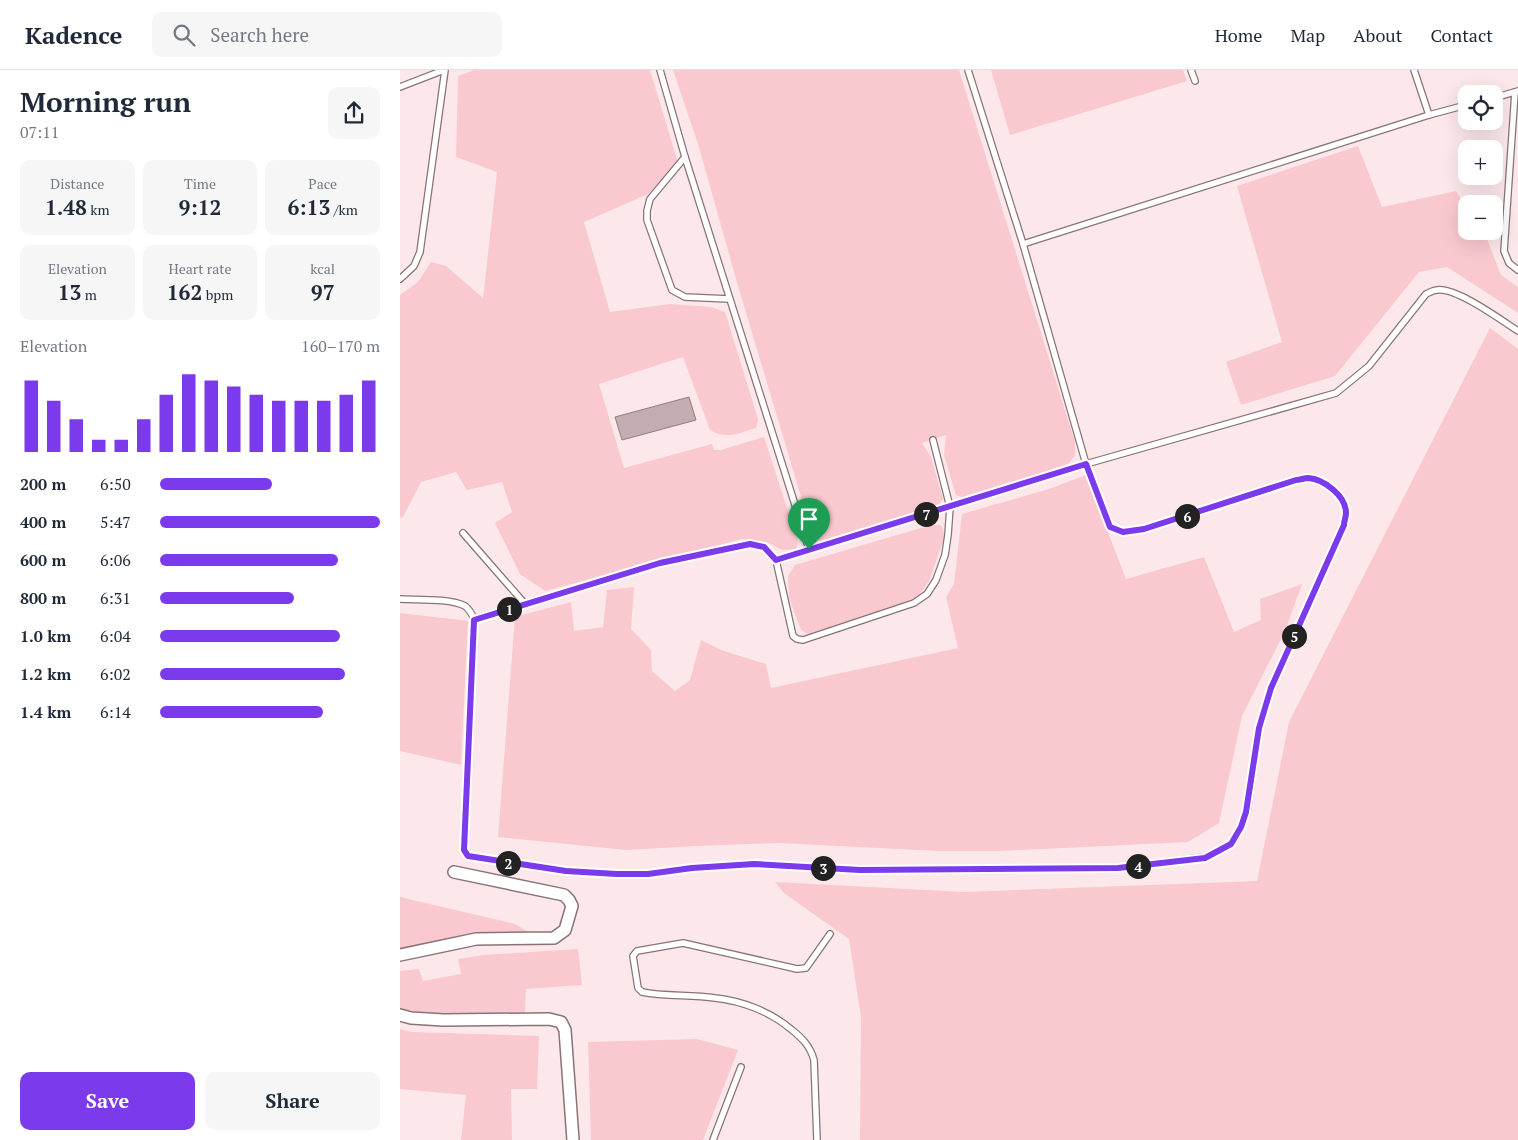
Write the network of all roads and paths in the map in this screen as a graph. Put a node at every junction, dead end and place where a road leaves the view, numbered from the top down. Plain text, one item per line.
1 (445, 70) edge
2 (660, 70) edge
3 (968, 70) edge
4 (1191, 70) edge
5 (1414, 70) edge
6 (1195, 81) dead end
7 (400, 87) edge
8 (1517, 92) edge
9 (1503, 96) edge
10 (1458, 107) edge
11 (1428, 115) junction
12 (685, 158) junction
13 (1023, 244) junction
14 (1518, 270) edge
15 (400, 279) edge
16 (729, 299) junction
17 (1518, 330) edge
18 (933, 440) dead end
19 (1086, 464) junction
20 (950, 506) junction
21 (463, 533) dead end
22 (809, 549) junction
23 (776, 560) junction
24 (400, 599) edge
25 (525, 604) junction
26 (474, 620) junction
27 (454, 872) dead end
28 (830, 934) dead end
29 (400, 955) edge
30 (400, 1014) edge
31 (740, 1067) dead end
32 (573, 1140) edge
33 (713, 1140) edge
34 (818, 1140) edge

1 - 7 lane
1 - 15 lane
2 - 12 lane
3 - 13 lane
4 - 6 lane
5 - 11 lane
8 - 9 lane
8 - 14 lane
10 - 11 lane
11 - 13 lane
12 - 16 lane
12 - 16 lane
13 - 19 lane
16 - 22 lane
17 - 19 lane
18 - 20 lane
19 - 20 lane
19 - 26 lane
20 - 22 lane
20 - 23 lane
21 - 25 lane
22 - 23 lane
23 - 25 lane
24 - 26 lane
25 - 26 lane
27 - 29 street
28 - 34 lane
30 - 32 street
31 - 33 lane

